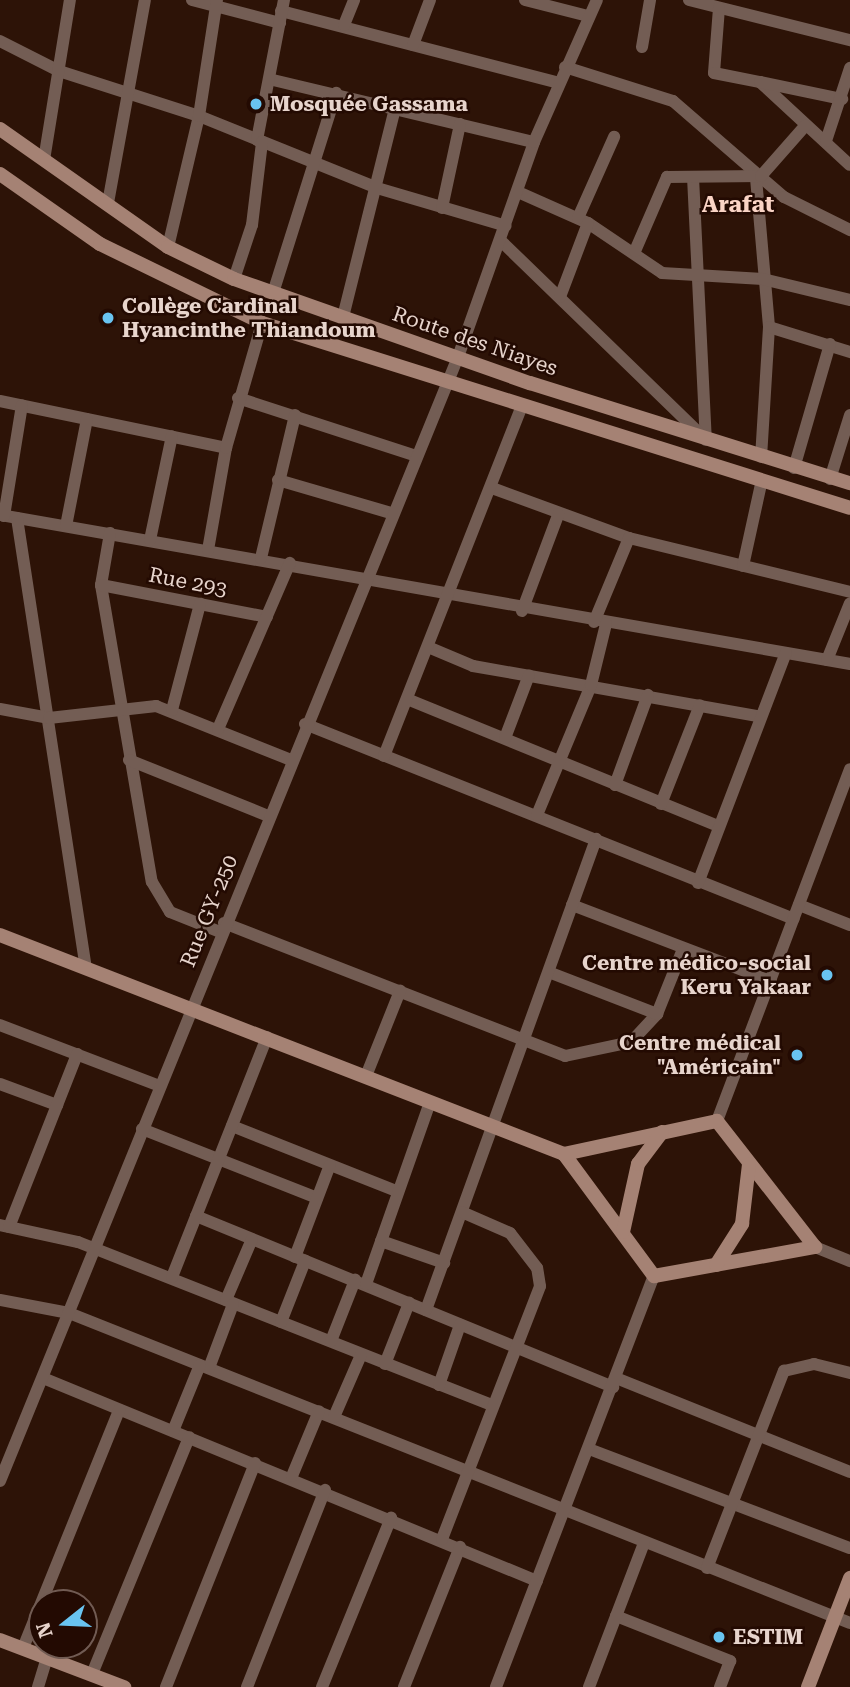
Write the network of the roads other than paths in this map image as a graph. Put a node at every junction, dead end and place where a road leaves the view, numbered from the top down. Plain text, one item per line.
1 (70, 0) edge
2 (145, 0) edge
3 (192, 0) edge
4 (354, 0) edge
5 (430, 0) edge
6 (525, 0) edge
7 (597, 0) edge
8 (650, 0) edge
9 (689, 0) edge
10 (216, 3) edge
11 (719, 8) junction
12 (282, 11) edge
13 (588, 16) junction
14 (344, 24) junction
15 (850, 40) edge
16 (0, 41) edge
17 (413, 45) junction
18 (642, 47) dead end
19 (565, 67) junction
20 (850, 68) edge
21 (59, 71) junction
22 (273, 79) junction
23 (760, 82) junction
24 (559, 83) junction
25 (336, 93) junction
26 (132, 94) junction
27 (844, 105) edge
28 (395, 108) junction
29 (199, 116) junction
30 (460, 124) junction
31 (805, 126) junction
32 (0, 129) edge
33 (614, 137) dead end
34 (259, 141) junction
35 (826, 141) junction
36 (534, 142) junction
37 (44, 160) junction
38 (316, 162) junction
39 (850, 165) edge
40 (0, 174) edge
41 (693, 177) junction
42 (759, 177) junction
43 (377, 188) junction
44 (518, 192) junction
45 (108, 203) junction
46 (443, 208) junction
47 (583, 220) junction
48 (506, 226) junction
49 (850, 230) edge
50 (501, 241) junction
51 (168, 247) junction
52 (635, 251) junction
53 (700, 277) junction
54 (234, 279) junction
55 (763, 279) junction
56 (273, 293) junction
57 (560, 297) junction
58 (850, 300) edge
59 (343, 317) junction
60 (262, 323) junction
61 (769, 327) junction
62 (830, 344) junction
63 (850, 352) edge
64 (458, 357) junction
65 (446, 383) junction
66 (238, 398) junction
67 (0, 401) edge
68 (22, 405) junction
69 (521, 409) junction
70 (295, 415) junction
71 (850, 415) edge
72 (87, 419) junction
73 (172, 436) junction
74 (706, 440) junction
75 (226, 448) junction
76 (412, 455) junction
77 (761, 457) junction
78 (794, 468) junction
79 (830, 479) junction
80 (278, 480) junction
81 (850, 483) edge
82 (761, 484) junction
83 (492, 488) junction
84 (850, 508) edge
85 (391, 513) junction
86 (2, 515) edge
87 (558, 515) junction
88 (17, 518) junction
89 (66, 526) junction
90 (110, 533) junction
91 (629, 538) junction
92 (150, 540) junction
93 (208, 550) junction
94 (261, 558) junction
95 (290, 563) junction
96 (743, 566) junction
97 (365, 576) junction
98 (101, 585) junction
99 (850, 593) edge
100 (448, 598) junction
101 (850, 603) edge
102 (200, 604) junction
103 (522, 611) junction
104 (267, 617) junction
105 (600, 623) junction
106 (428, 648) junction
107 (786, 653) junction
108 (827, 660) junction
109 (850, 664) edge
110 (529, 675) junction
111 (591, 685) junction
112 (648, 695) junction
113 (407, 699) junction
114 (700, 705) junction
115 (122, 707) junction
116 (0, 709) edge
117 (172, 710) junction
118 (761, 717) junction
119 (49, 718) junction
120 (305, 724) junction
121 (218, 729) junction
122 (505, 738) junction
123 (384, 756) junction
124 (129, 760) junction
125 (291, 760) junction
126 (561, 763) junction
127 (850, 769) edge
128 (615, 785) junction
129 (662, 804) junction
130 (537, 815) junction
131 (268, 816) junction
132 (718, 826) junction
133 (596, 839) junction
134 (698, 883) junction
135 (572, 905) junction
136 (799, 905) junction
137 (794, 919) junction
138 (850, 925) edge
139 (222, 927) junction
140 (0, 936) edge
141 (683, 949) junction
142 (86, 967) junction
143 (551, 973) junction
144 (771, 981) junction
145 (400, 991) junction
146 (192, 1007) junction
147 (657, 1014) junction
148 (0, 1025) edge
149 (267, 1037) junction
150 (524, 1042) junction
151 (78, 1054) junction
152 (366, 1076) junction
153 (0, 1084) edge
154 (160, 1086) junction
155 (430, 1102) junction
156 (57, 1105) junction
157 (717, 1121) junction
158 (232, 1126) junction
159 (494, 1126) junction
160 (142, 1129) junction
161 (662, 1132) junction
162 (564, 1154) junction
163 (219, 1159) junction
164 (749, 1164) junction
165 (330, 1165) junction
166 (396, 1191) junction
167 (317, 1198) junction
168 (462, 1212) junction
169 (196, 1216) junction
170 (4, 1226) edge
171 (623, 1232) junction
172 (252, 1239) junction
173 (381, 1241) junction
174 (815, 1247) junction
175 (95, 1248) junction
176 (300, 1259) junction
177 (850, 1261) edge
178 (444, 1263) junction
179 (716, 1265) junction
180 (654, 1276) junction
181 (172, 1277) junction
182 (360, 1282) junction
183 (0, 1300) edge
184 (230, 1302) junction
185 (409, 1303) junction
186 (426, 1310) junction
187 (69, 1313) junction
188 (281, 1322) junction
189 (460, 1325) junction
190 (331, 1341) junction
191 (517, 1347) junction
192 (362, 1355) junction
193 (385, 1364) junction
194 (204, 1367) junction
195 (850, 1373) edge
196 (43, 1378) junction
197 (614, 1383) junction
198 (439, 1385) junction
199 (492, 1405) junction
200 (119, 1410) junction
201 (318, 1411) junction
202 (334, 1417) junction
203 (173, 1431) junction
204 (759, 1435) junction
205 (188, 1437) junction
206 (589, 1449) junction
207 (255, 1463) junction
208 (467, 1471) junction
209 (850, 1472) edge
210 (292, 1476) junction
211 (0, 1481) edge
212 (325, 1490) junction
213 (732, 1502) junction
214 (564, 1512) junction
215 (391, 1518) junction
216 (442, 1539) junction
217 (644, 1543) junction
218 (460, 1547) junction
219 (850, 1548) edge
220 (707, 1568) junction
221 (850, 1578) edge
222 (537, 1581) junction
223 (617, 1616) junction
224 (835, 1617) junction
225 (850, 1623) edge
226 (0, 1640) edge
227 (23, 1648) junction
228 (28, 1650) edge
229 (47, 1659) edge
230 (50, 1659) edge
231 (92, 1674) junction
232 (38, 1687) edge
233 (124, 1687) edge
234 (166, 1687) edge
235 (247, 1687) edge
236 (322, 1687) edge
237 (404, 1687) edge
238 (496, 1687) edge
239 (589, 1687) edge
240 (720, 1687) edge
241 (808, 1687) edge

1 - 21 street
2 - 26 street
3 - 10 street
4 - 14 street
5 - 17 street
6 - 13 street
7 - 13 street, Rue GY-250
8 - 18 street
9 - 11 street
10 - 12 street
10 - 29 street
11 - 15 street
11 - 23 street
12 - 14 street
12 - 22 street
13 - 19 street, Rue GY-250
14 - 17 street
16 - 21 street
17 - 24 street
19 - 24 street, Rue GY-250
19 - 42 street
20 - 27 street
21 - 26 street
21 - 37 street
22 - 25 street
22 - 34 street
23 - 27 street
23 - 31 street
24 - 36 street, Rue GY-250
25 - 28 street
25 - 38 street
26 - 29 street
26 - 45 street
27 - 35 street
28 - 30 street
28 - 43 street
29 - 34 street
29 - 51 street
30 - 36 street
30 - 46 street
31 - 35 street
31 - 42 street
32 - 37 main road, Route des Niayes
33 - 47 street
34 - 38 street
34 - 54 street
35 - 39 street
36 - 44 street, Rue GY-250
37 - 45 main road, Route des Niayes
38 - 43 street
38 - 56 street
40 - 60 main road
41 - 42 street
41 - 52 street
41 - 53 street
42 - 49 street
42 - 55 street
43 - 46 street
43 - 59 street
44 - 47 street
44 - 48 street, Rue GY-250
45 - 51 main road, Route des Niayes
46 - 48 street
47 - 52 street
47 - 57 street
48 - 50 street, Rue GY-250
50 - 57 street
50 - 64 street, Rue GY-250
51 - 54 main road, Route des Niayes
52 - 53 street
53 - 55 street
53 - 74 street
54 - 56 main road, Route des Niayes
55 - 58 street
55 - 61 street
56 - 59 main road, Route des Niayes
57 - 74 street
59 - 64 main road, Route des Niayes
60 - 65 main road
60 - 66 street
61 - 62 street
61 - 77 street
62 - 63 street
62 - 78 street
64 - 65 street, Rue GY-250
64 - 74 main road, Route des Niayes
65 - 69 main road
65 - 76 street, Rue GY-250
66 - 70 street
66 - 75 street
67 - 68 street
68 - 72 street
68 - 86 street
69 - 82 main road
69 - 83 street
70 - 76 street
70 - 80 street
71 - 79 street
72 - 73 street
72 - 89 street
73 - 75 street
73 - 92 street
74 - 77 main road, Route des Niayes
75 - 93 street
76 - 85 street, Rue GY-250
77 - 78 main road, Route des Niayes
78 - 79 main road, Route des Niayes
79 - 81 main road, Route des Niayes
80 - 85 street
80 - 94 street
82 - 84 main road
82 - 96 street
83 - 87 street
83 - 100 street
85 - 97 street, Rue GY-250
86 - 88 street
87 - 91 street
87 - 103 street
88 - 89 street
88 - 119 street
89 - 90 street
90 - 92 street
90 - 98 street
91 - 96 street
91 - 105 street
92 - 93 street
93 - 94 street
94 - 95 street
95 - 97 street
95 - 104 street
96 - 99 street
97 - 100 street
97 - 120 street, Rue GY-250
98 - 102 street, Rue 293
98 - 115 street
100 - 103 street
100 - 106 street
101 - 108 street
102 - 104 street, Rue 293
102 - 117 street
103 - 105 street
104 - 121 street
105 - 107 street
105 - 111 street
106 - 110 street
106 - 113 street
107 - 108 street
107 - 118 street
108 - 109 street
110 - 111 street
110 - 122 street
111 - 112 street
111 - 126 street
112 - 114 street
112 - 128 street
113 - 122 street
113 - 123 street
114 - 118 street
114 - 129 street
115 - 117 street
115 - 119 street
115 - 124 street
116 - 119 street
117 - 121 street
118 - 132 street
119 - 142 street
120 - 123 street
120 - 125 street, Rue GY-250
121 - 125 street
122 - 126 street
123 - 130 street
124 - 131 street
124 - 139 street
125 - 131 street, Rue GY-250
126 - 128 street
126 - 130 street
127 - 136 street
128 - 129 street
129 - 132 street
130 - 133 street
131 - 139 street, Rue GY-250
132 - 134 street
133 - 134 street
133 - 135 street
134 - 137 street
135 - 141 street
135 - 143 street
136 - 137 street
136 - 138 street
137 - 144 street
139 - 145 street
139 - 146 street, Rue GY-250
140 - 142 main road
141 - 144 street
141 - 147 street
142 - 146 main road
143 - 147 street
143 - 150 street
144 - 157 street
145 - 150 street
145 - 152 street
146 - 149 main road
146 - 154 street, Rue GY-250
147 - 150 street
148 - 151 street
149 - 152 main road
149 - 158 street
150 - 159 street
151 - 154 street
151 - 156 street
152 - 155 main road
153 - 156 street
154 - 160 street, Rue GY-250
155 - 159 main road
155 - 166 street
156 - 170 street
157 - 161 main road
157 - 164 main road
158 - 163 street
158 - 165 street
159 - 162 main road
159 - 168 street
160 - 163 street
160 - 175 street, Rue GY-250
161 - 162 main road
161 - 171 main road
162 - 171 main road
163 - 167 street
163 - 169 street
164 - 174 main road
164 - 179 main road
165 - 166 street
165 - 167 street
166 - 173 street
167 - 176 street
168 - 178 street
168 - 191 street
169 - 172 street
169 - 181 street
170 - 175 street
171 - 180 main road
172 - 176 street
172 - 184 street
173 - 178 street
173 - 182 street
174 - 177 street
174 - 179 main road
175 - 181 street
175 - 187 street, Rue GY-250
176 - 182 street
176 - 188 street
178 - 186 street
179 - 180 main road
180 - 197 street
181 - 184 street
182 - 185 street
182 - 190 street
183 - 187 street
184 - 188 street
184 - 194 street
185 - 186 street
185 - 193 street
186 - 189 street
187 - 194 street
187 - 196 street, Rue GY-250
188 - 190 street
189 - 191 street
189 - 198 street
190 - 192 street
191 - 197 street
191 - 199 street
192 - 193 street
192 - 202 street
193 - 198 street
194 - 201 street
194 - 203 street
195 - 204 street
196 - 200 street
196 - 211 street, Rue GY-250
197 - 204 street
197 - 206 street
198 - 199 street
199 - 208 street
200 - 203 street
200 - 227 street
201 - 202 street
201 - 210 street
202 - 208 street
203 - 205 street
204 - 209 street
204 - 213 street
205 - 207 street
205 - 231 street
206 - 213 street
206 - 214 street
207 - 210 street
207 - 234 street
208 - 214 street
208 - 216 street
210 - 212 street
212 - 215 street
212 - 235 street
213 - 219 street
213 - 220 street
214 - 217 street
214 - 222 street
215 - 216 street
215 - 236 street
216 - 218 street
217 - 220 street
217 - 223 street
218 - 222 street
218 - 237 street
220 - 224 street
221 - 224 main road
222 - 238 street
223 - 239 street
223 - 240 street
224 - 225 street
224 - 241 main road
226 - 227 main road
227 - 228 main road
229 - 232 street
230 - 231 main road
231 - 233 main road

